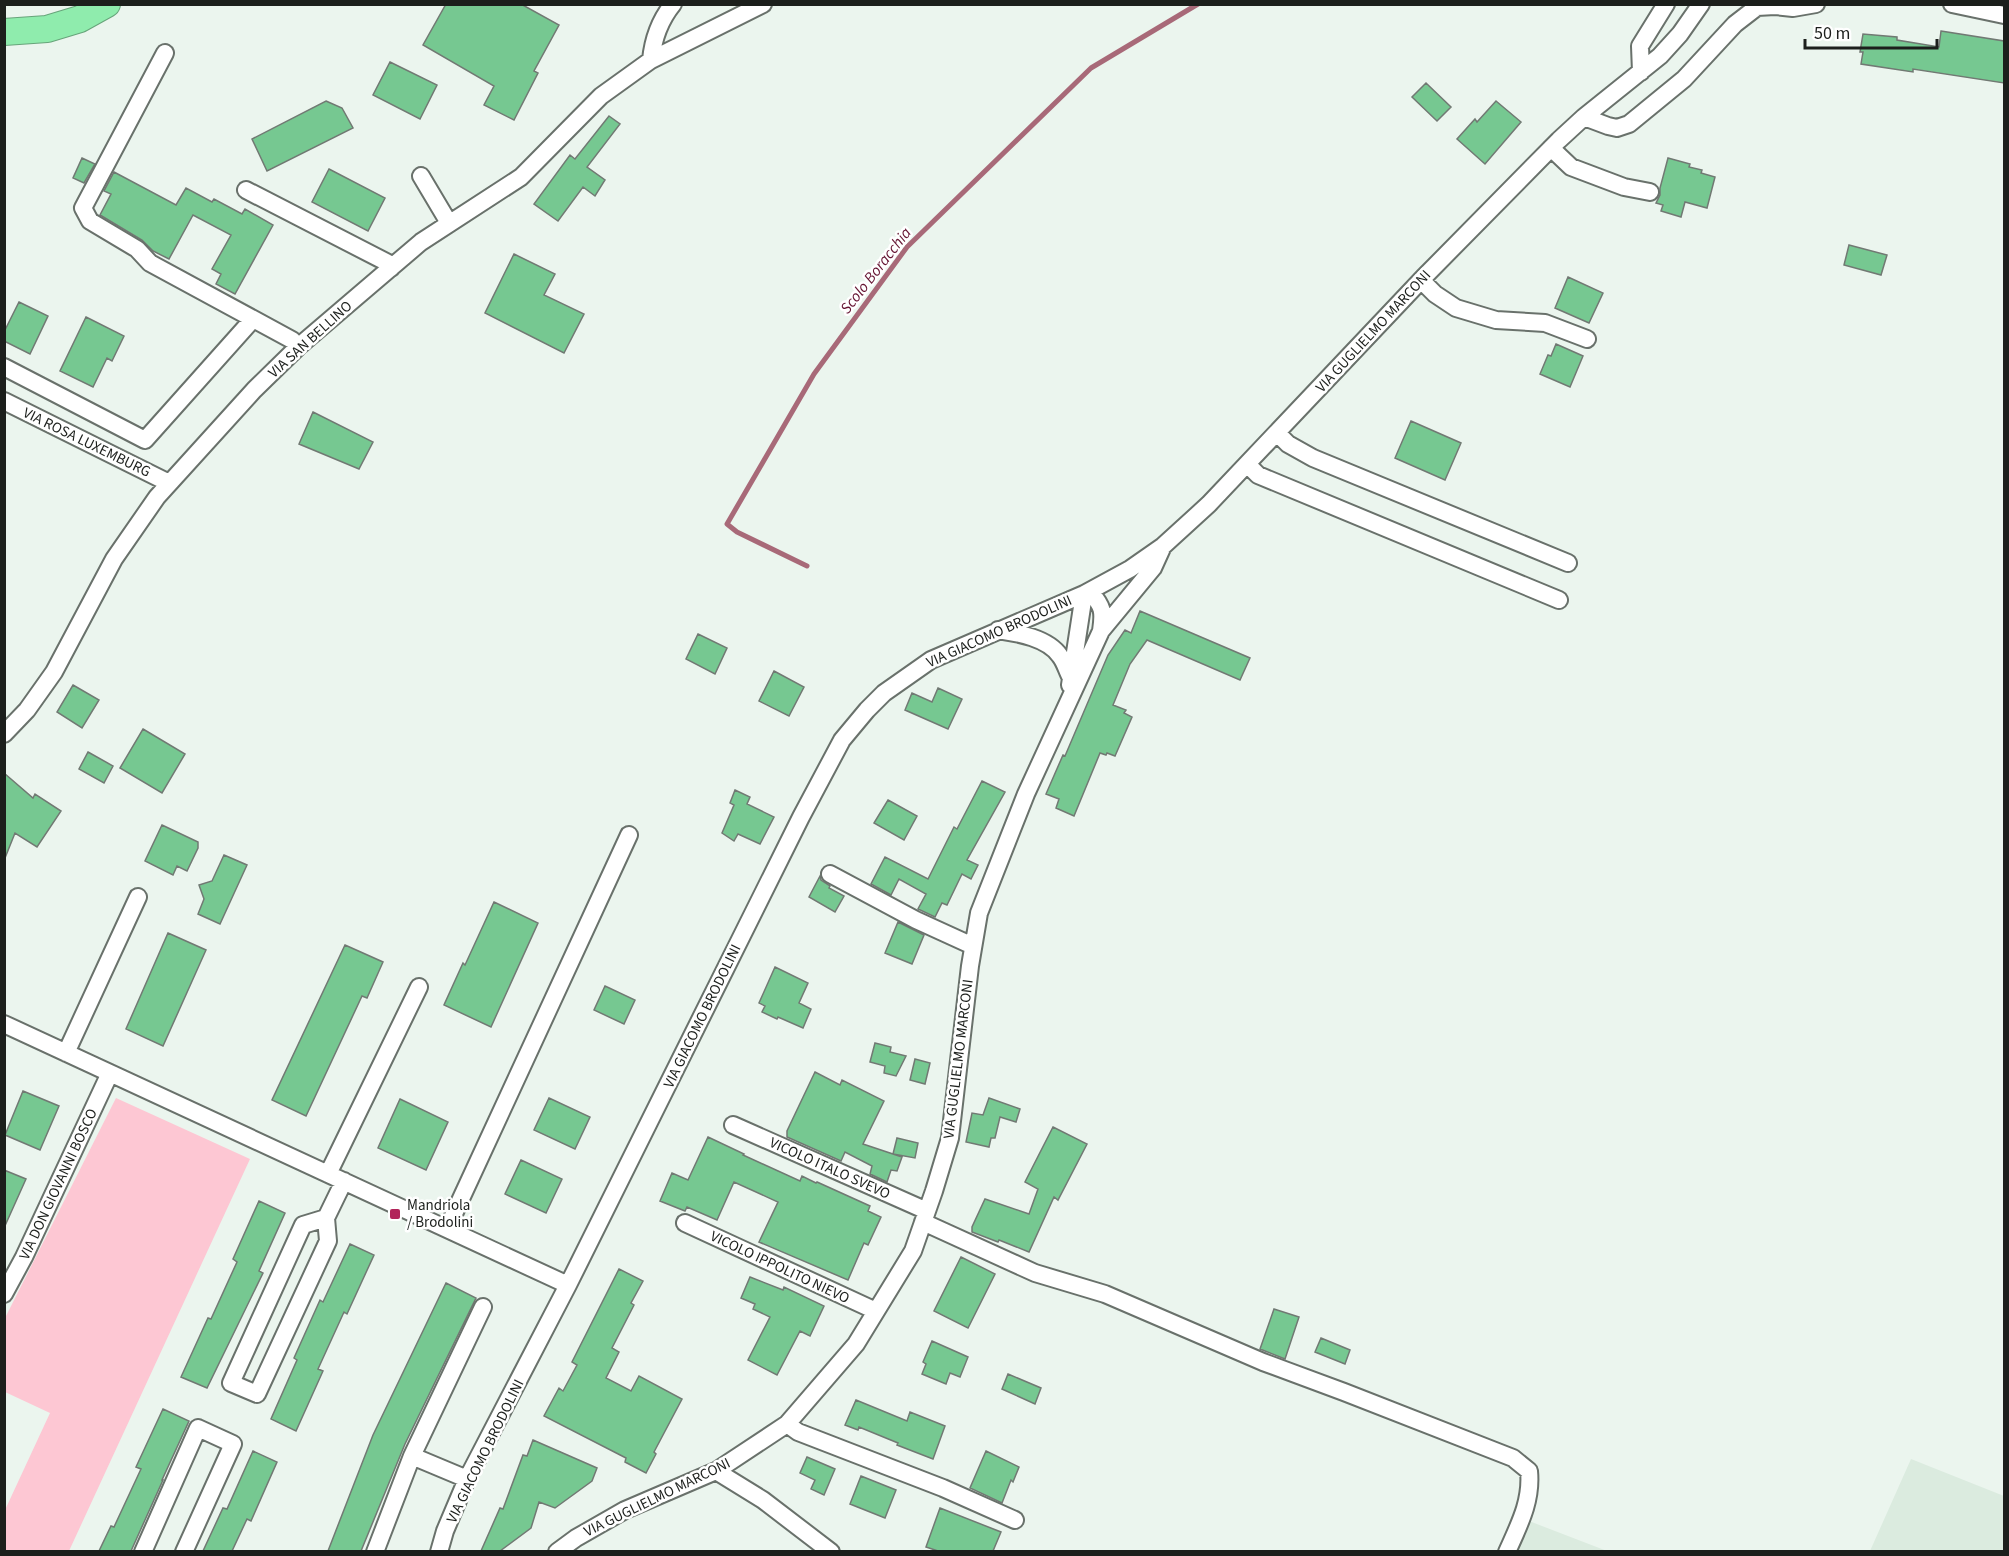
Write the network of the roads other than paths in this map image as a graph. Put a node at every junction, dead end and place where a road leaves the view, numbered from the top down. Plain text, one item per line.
1 (76, 4) edge
2 (107, 4) edge
3 (673, 4) edge
4 (1666, 4) edge
5 (1701, 4) edge
6 (1816, 4) edge
7 (1952, 4) edge
8 (756, 8) edge
9 (2004, 15) edge
10 (4, 18) edge
11 (4, 32) edge
12 (165, 53) dead end
13 (651, 60) junction
14 (1641, 72) junction
15 (1584, 117) junction
16 (1551, 148) junction
17 (421, 176) dead end
18 (246, 190) dead end
19 (1650, 192) dead end
20 (449, 223) junction
21 (391, 268) junction
22 (1421, 280) junction
23 (253, 319) junction
24 (1587, 339) dead end
25 (298, 346) junction
26 (4, 367) edge
27 (4, 401) edge
28 (86, 409) junction
29 (1277, 432) junction
30 (73, 435) junction
31 (1247, 464) junction
32 (169, 483) junction
33 (1163, 546) junction
34 (1568, 562) dead end
35 (1087, 592) junction
36 (1559, 600) dead end
37 (997, 630) junction
38 (1101, 631) junction
39 (1071, 678) junction
40 (1069, 702) junction
41 (4, 734) edge
42 (629, 835) dead end
43 (830, 874) dead end
44 (138, 897) dead end
45 (973, 946) junction
46 (419, 987) dead end
47 (4, 1024) edge
48 (66, 1053) junction
49 (110, 1073) junction
50 (733, 1125) dead end
51 (328, 1174) junction
52 (344, 1181) junction
53 (925, 1217) junction
54 (326, 1218) junction
55 (685, 1223) dead end
56 (447, 1229) junction
57 (568, 1285) junction
58 (4, 1294) edge
59 (483, 1307) dead end
60 (876, 1311) junction
61 (787, 1424) junction
62 (412, 1455) junction
63 (716, 1471) junction
64 (467, 1479) junction
65 (1015, 1520) dead end
66 (143, 1551) edge
67 (184, 1551) edge
68 (375, 1551) edge
69 (439, 1551) edge
70 (557, 1551) edge
71 (831, 1551) edge
72 (1507, 1551) edge

1 - 10 highway
2 - 11 highway
3 - 13 street
4 - 14 street
5 - 14 street, VIA GUGLIELMO MARCONI
6 - 15 street
7 - 9 street
8 - 13 street, VIA SAN BELLINO
12 - 23 street
13 - 20 street, VIA SAN BELLINO
14 - 15 street, VIA GUGLIELMO MARCONI
15 - 16 street, VIA GUGLIELMO MARCONI
16 - 19 street
16 - 22 street, VIA GUGLIELMO MARCONI
17 - 20 street
18 - 21 street
20 - 21 street, VIA SAN BELLINO
21 - 25 street, VIA SAN BELLINO
22 - 24 street
22 - 29 street, VIA GUGLIELMO MARCONI
23 - 25 street
23 - 28 street
25 - 32 street, VIA SAN BELLINO
26 - 28 street
27 - 30 street, VIA ROSA LUXEMBURG
28 - 30 street
29 - 31 street, VIA GUGLIELMO MARCONI
29 - 34 street
30 - 32 street, VIA ROSA LUXEMBURG
31 - 33 street, VIA GUGLIELMO MARCONI
31 - 36 street
32 - 41 street, VIA SAN BELLINO
33 - 35 street, VIA GUGLIELMO MARCONI
33 - 38 street, VIA GUGLIELMO MARCONI
35 - 37 street, VIA GIACOMO BRODOLINI
35 - 38 street, VIA GUGLIELMO MARCONI
35 - 39 street, VIA GUGLIELMO MARCONI
37 - 39 street
37 - 57 street, VIA GIACOMO BRODOLINI
38 - 40 street, VIA GUGLIELMO MARCONI
39 - 40 street, VIA GUGLIELMO MARCONI
40 - 45 street, VIA GUGLIELMO MARCONI
42 - 56 street
43 - 45 street
44 - 48 street
45 - 53 street, VIA GUGLIELMO MARCONI
46 - 51 street
47 - 48 street
48 - 49 street
49 - 51 street
49 - 58 street, VIA DON GIOVANNI BOSCO
50 - 53 street, VICOLO ITALO SVEVO
51 - 52 street
52 - 54 street
52 - 56 street
53 - 60 street, VIA GUGLIELMO MARCONI
53 - 72 street, VICOLO ITALO SVEVO
54 - 54 street
55 - 60 street, VICOLO IPPOLITO NIEVO
56 - 57 street
57 - 64 street, VIA GIACOMO BRODOLINI
59 - 62 street
60 - 61 street, VIA GUGLIELMO MARCONI
61 - 63 street, VIA GUGLIELMO MARCONI
61 - 65 street
62 - 64 street
62 - 68 street
63 - 70 street, VIA GUGLIELMO MARCONI
63 - 71 street
64 - 69 street, VIA GIACOMO BRODOLINI
66 - 67 street

